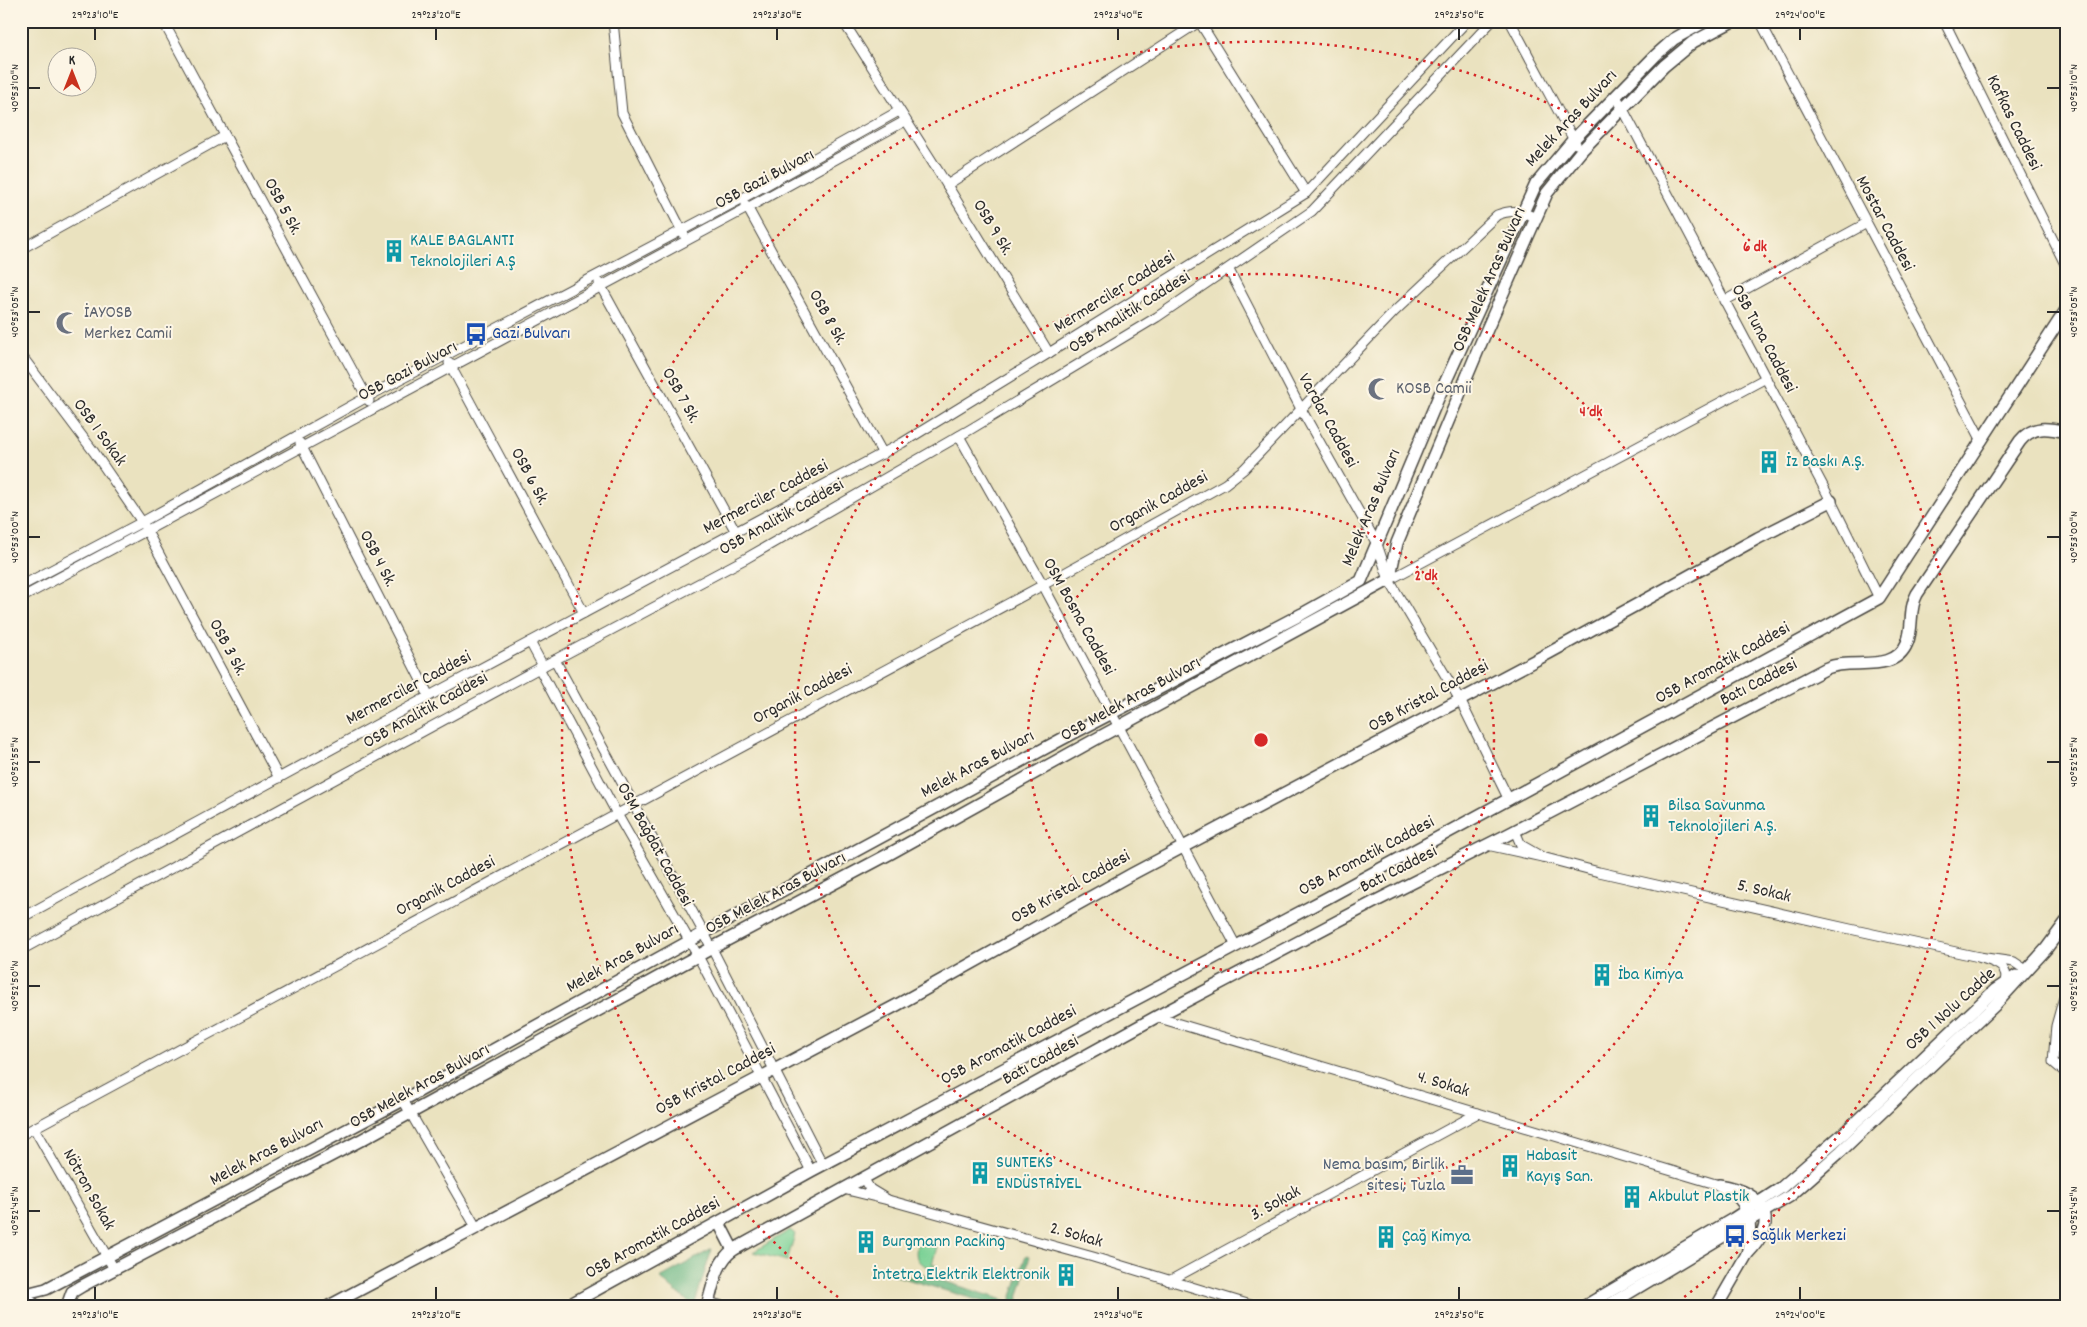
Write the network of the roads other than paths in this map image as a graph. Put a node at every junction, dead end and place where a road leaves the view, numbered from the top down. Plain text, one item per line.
1 (27, 21) edge
2 (162, 21) edge
3 (613, 21) edge
4 (843, 21) edge
5 (1467, 21) edge
6 (1492, 21) edge
7 (1510, 21) edge
8 (1706, 21) edge
9 (1733, 21) edge
10 (1760, 21) edge
11 (1944, 21) edge
12 (1199, 22) edge
13 (21, 25) edge
14 (1616, 96) junction
15 (1622, 108) junction
16 (899, 111) junction
17 (905, 121) junction
18 (225, 136) junction
19 (1573, 140) junction
20 (1582, 150) junction
21 (947, 185) junction
22 (1306, 193) junction
23 (743, 198) junction
24 (748, 208) junction
25 (1522, 212) junction
26 (1536, 218) junction
27 (1866, 224) junction
28 (681, 230) junction
29 (686, 240) junction
30 (21, 249) edge
31 (2066, 266) edge
32 (1229, 270) junction
33 (595, 276) junction
34 (601, 287) junction
35 (1724, 301) junction
36 (2066, 310) edge
37 (1468, 334) junction
38 (1482, 340) junction
39 (1049, 353) junction
40 (21, 355) edge
41 (446, 357) junction
42 (451, 367) junction
43 (1766, 378) junction
44 (367, 398) junction
45 (373, 408) junction
46 (1301, 409) junction
47 (2066, 432) edge
48 (296, 436) junction
49 (959, 436) junction
50 (1982, 440) junction
51 (302, 448) junction
52 (883, 454) junction
53 (1831, 501) junction
54 (142, 522) junction
55 (147, 532) junction
56 (736, 532) junction
57 (1377, 544) junction
58 (1389, 580) junction
59 (1043, 585) junction
60 (21, 586) edge
61 (21, 598) edge
62 (1879, 598) junction
63 (584, 613) junction
64 (530, 642) junction
65 (555, 660) junction
66 (541, 667) junction
67 (429, 696) junction
68 (1460, 700) junction
69 (1112, 714) junction
70 (1119, 726) junction
71 (279, 778) junction
72 (1509, 800) junction
73 (633, 804) junction
74 (617, 814) junction
75 (1515, 831) junction
76 (1487, 845) junction
77 (1184, 846) junction
78 (1542, 857) junction
79 (21, 918) edge
80 (2066, 922) edge
81 (704, 933) junction
82 (690, 942) junction
83 (1236, 946) junction
84 (712, 948) junction
85 (21, 950) edge
86 (698, 956) junction
87 (1979, 957) junction
88 (2026, 970) junction
89 (2005, 982) junction
90 (2066, 990) edge
91 (1156, 1017) junction
92 (773, 1070) junction
93 (2066, 1073) edge
94 (762, 1076) junction
95 (404, 1100) junction
96 (412, 1112) junction
97 (1478, 1112) junction
98 (34, 1128) junction
99 (21, 1134) edge
100 (823, 1165) junction
101 (811, 1171) junction
102 (863, 1178) junction
103 (1719, 1185) junction
104 (843, 1189) junction
105 (888, 1200) junction
106 (1762, 1207) junction
107 (1747, 1216) junction
108 (719, 1223) junction
109 (476, 1227) junction
110 (733, 1250) junction
111 (1747, 1254) junction
112 (107, 1256) junction
113 (114, 1269) junction
114 (1169, 1281) junction
115 (21, 1293) edge
116 (21, 1299) edge
117 (707, 1304) edge
118 (33, 1306) edge
119 (67, 1306) edge
120 (329, 1306) edge
121 (568, 1306) edge
122 (723, 1306) edge
123 (1254, 1306) edge
124 (1585, 1306) edge
125 (1607, 1306) edge
126 (1717, 1306) edge

1 - 13 street
2 - 18 street, OSB 5 Sk.
3 - 28 street
4 - 16 street
5 - 22 street, Mermerciler Caddesi
6 - 32 street, OSB Analitik Caddesi
7 - 19 street
8 - 14 street, Melek Aras Bulvarı
9 - 15 street, OSB Melek Aras Bulvarı
10 - 27 street, Mostar Caddesi
11 - 31 street, Kafkas Caddesi
12 - 21 street
12 - 22 street
14 - 15 street, OSB Tuna Caddesi
14 - 19 street, Melek Aras Bulvarı
15 - 20 street, OSB Melek Aras Bulvarı
15 - 35 street, OSB Tuna Caddesi
16 - 17 street
16 - 23 street, OSB Gazi Bulvarı
17 - 21 street, OSB 9 Sk.
17 - 24 street, OSB Gazi Bulvarı
18 - 30 street
18 - 44 street, OSB 5 Sk.
19 - 20 street
19 - 25 street, Melek Aras Bulvarı
20 - 26 street, OSB Melek Aras Bulvarı
21 - 39 street, OSB 9 Sk.
22 - 39 street, Mermerciler Caddesi
23 - 24 street, OSB 8 Sk.
23 - 28 street, OSB Gazi Bulvarı
24 - 29 street, OSB Gazi Bulvarı
24 - 52 street, OSB 8 Sk.
25 - 26 street
25 - 37 street, Melek Aras Bulvarı
25 - 46 street, Organik Caddesi
26 - 38 street, OSB Melek Aras Bulvarı
27 - 35 street
27 - 50 street, Mostar Caddesi
28 - 29 street
28 - 33 street, OSB Gazi Bulvarı
29 - 34 street, OSB Gazi Bulvarı
32 - 46 street, Vardar Caddesi
32 - 49 street, OSB Analitik Caddesi
33 - 34 street, OSB 7 Sk.
33 - 41 street, OSB Gazi Bulvarı
34 - 42 street, OSB Gazi Bulvarı
34 - 56 street, OSB 7 Sk.
35 - 43 street, OSB Tuna Caddesi
36 - 50 street, OSB Aromatik Caddesi
37 - 38 street
37 - 57 street, Melek Aras Bulvarı
38 - 58 street, OSB Melek Aras Bulvarı
39 - 52 street, Mermerciler Caddesi
40 - 54 street, OSB 1 Sokak
41 - 42 street, OSB 6 Sk.
41 - 44 street, OSB Gazi Bulvarı
42 - 45 street, OSB Gazi Bulvarı
42 - 63 street, OSB 6 Sk.
43 - 53 street, OSB Tuna Caddesi
43 - 58 street
44 - 45 street, OSB 5 Sk.
44 - 48 street, OSB Gazi Bulvarı
45 - 51 street, OSB Gazi Bulvarı
46 - 57 street, Vardar Caddesi
46 - 59 street, Organik Caddesi
47 - 75 street, Batı Caddesi
48 - 51 street, OSB 4 Sk.
48 - 54 street, OSB Gazi Bulvarı
49 - 59 street, OSM Bosna Caddesi
49 - 65 street, OSB Analitik Caddesi
50 - 62 street, OSB Aromatik Caddesi
51 - 55 street, OSB Gazi Bulvarı
51 - 67 street, OSB 4 Sk.
52 - 56 street, Mermerciler Caddesi
53 - 62 street, OSB Tuna Caddesi
53 - 68 street, OSB Kristal Caddesi
54 - 55 street, OSB 1 Sokak
54 - 60 street, OSB Gazi Bulvarı
55 - 61 street, OSB Gazi Bulvarı
55 - 71 street, OSB 3 Sk.
56 - 63 street, Mermerciler Caddesi
57 - 58 street, Vardar Caddesi
57 - 69 street, Melek Aras Bulvarı
58 - 68 street, Vardar Caddesi
58 - 70 street, OSB Melek Aras Bulvarı
59 - 69 street, OSM Bosna Caddesi
59 - 73 street, Organik Caddesi
62 - 72 street, OSB Aromatik Caddesi
63 - 64 street, Mermerciler Caddesi
64 - 66 street, OSM Bağdat Caddesi
64 - 67 street, Mermerciler Caddesi
65 - 66 street, OSB Analitik Caddesi
65 - 73 street, OSM Bağdat Caddesi
66 - 74 street, OSM Bağdat Caddesi
66 - 85 street, OSB Analitik Caddesi
67 - 71 street, Mermerciler Caddesi
68 - 72 street, Vardar Caddesi
68 - 77 street, OSB Kristal Caddesi
69 - 70 street, OSM Bosna Caddesi
69 - 81 street, Melek Aras Bulvarı
70 - 77 street, OSM Bosna Caddesi
70 - 84 street, OSB Melek Aras Bulvarı
71 - 79 street, Mermerciler Caddesi
72 - 83 street, OSB Aromatik Caddesi
73 - 74 street, Organik Caddesi
73 - 81 street, OSM Bağdat Caddesi
74 - 82 street, OSM Bağdat Caddesi
74 - 98 street, Organik Caddesi
75 - 76 street, Batı Caddesi
75 - 78 street, 5. Sokak
76 - 78 street, 5. Sokak
76 - 91 street, Batı Caddesi
77 - 83 street, OSM Bosna Caddesi
77 - 92 street, OSB Kristal Caddesi
78 - 87 street, 5. Sokak
80 - 88 street
81 - 82 street, Melek Aras Bulvarı
81 - 84 street, OSM Bağdat Caddesi
82 - 86 street, OSM Bağdat Caddesi
82 - 95 street, Melek Aras Bulvarı
83 - 100 street, OSB Aromatik Caddesi
84 - 86 street, OSB Melek Aras Bulvarı
84 - 92 street, OSM Bağdat Caddesi
86 - 94 street, OSM Bağdat Caddesi
86 - 96 street, OSB Melek Aras Bulvarı
87 - 88 street, 5. Sokak
87 - 89 street, 5. Sokak
88 - 89 street, OSB 1 Nolu Cadde
88 - 106 street, OSB 1 Nolu Cadde
89 - 106 street, OSB 1 Nolu Cadde
90 - 93 street
91 - 97 street, 4. Sokak
91 - 102 street, Batı Caddesi
92 - 94 street, OSB Kristal Caddesi
92 - 100 street, OSM Bağdat Caddesi
94 - 101 street, OSM Bağdat Caddesi
94 - 109 street, OSB Kristal Caddesi
95 - 96 street
95 - 112 street, Melek Aras Bulvarı
96 - 109 street
96 - 113 street, OSB Melek Aras Bulvarı
97 - 103 street, 4. Sokak
97 - 114 street, 3. Sokak
98 - 99 street, Organik Caddesi
98 - 112 street, Nötron Sokak
100 - 101 street, OSB Aromatik Caddesi
101 - 108 street, OSB Aromatik Caddesi
102 - 104 street, Batı Caddesi
102 - 105 street, 2. Sokak
103 - 106 street
103 - 107 street
104 - 105 street, 2. Sokak
104 - 110 street, Batı Caddesi
105 - 114 street, 2. Sokak
106 - 107 street, OSB 1 Nolu Cadde
106 - 111 street
107 - 111 street
107 - 124 street, OSB 1 Nolu Cadde
107 - 125 street, OSB 1 Nolu Cadde
108 - 110 street
108 - 121 street, OSB Aromatik Caddesi
109 - 120 street, OSB Kristal Caddesi
110 - 117 street, Batı Caddesi
111 - 126 street
112 - 113 street, Nötron Sokak
112 - 115 street, Melek Aras Bulvarı
113 - 119 street, OSB Melek Aras Bulvarı
114 - 123 street, 2. Sokak
116 - 118 main road
117 - 122 street

